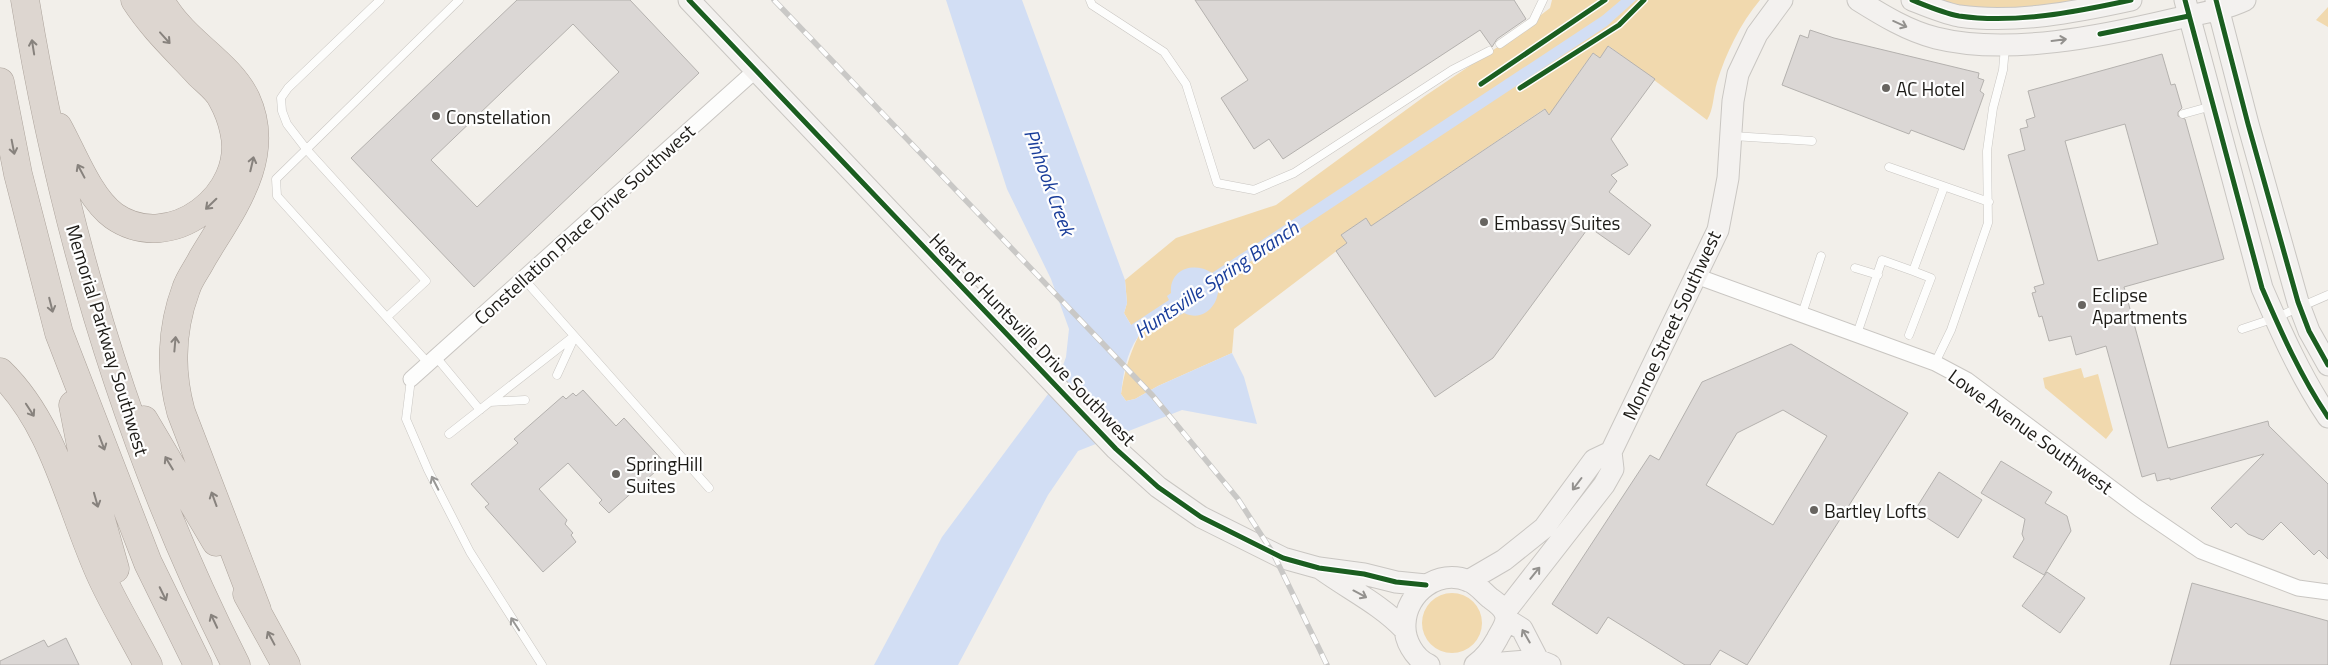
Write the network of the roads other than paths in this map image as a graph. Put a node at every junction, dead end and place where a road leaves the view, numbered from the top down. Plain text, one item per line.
1 (25, 0) edge
2 (135, 0) edge
3 (159, 0) edge
4 (380, 0) edge
5 (459, 0) edge
6 (689, 0) edge
7 (1090, 0) edge
8 (1543, 0) edge
9 (1782, 0) edge
10 (1858, 0) edge
11 (1912, 0) edge
12 (2131, 0) edge
13 (2245, 0) edge
14 (2217, 4) edge
15 (2187, 8) edge
16 (1500, 44) dead end
17 (2005, 45) junction
18 (1489, 51) dead end
19 (757, 69) junction
20 (0, 82) edge
21 (40, 93) junction
22 (2214, 105) junction
23 (2183, 114) dead end
24 (1731, 136) junction
25 (1812, 141) dead end
26 (307, 150) junction
27 (1889, 167) dead end
28 (1944, 187) junction
29 (1989, 202) junction
30 (1822, 256) dead end
31 (1855, 268) dead end
32 (1913, 271) junction
33 (1878, 275) junction
34 (1696, 276) junction
35 (523, 278) junction
36 (2328, 295) edge
37 (2300, 307) junction
38 (1802, 314) junction
39 (387, 317) junction
40 (2275, 318) junction
41 (2242, 329) dead end
42 (59, 333) junction
43 (1857, 334) junction
44 (1910, 334) dead end
45 (574, 336) junction
46 (432, 360) junction
47 (1935, 363) junction
48 (2328, 365) edge
49 (112, 367) junction
50 (0, 372) edge
51 (557, 375) dead end
52 (411, 379) joint
53 (524, 400) dead end
54 (490, 402) junction
55 (480, 410) junction
56 (2328, 417) edge
57 (449, 434) dead end
58 (1611, 452) junction
59 (709, 488) dead end
60 (1319, 568) junction
61 (1468, 581) junction
62 (1426, 585) junction
63 (2328, 592) edge
64 (256, 610) junction
65 (1505, 616) junction
66 (1406, 636) junction
67 (135, 640) junction
68 (1544, 662) edge
69 (148, 665) edge
70 (198, 665) edge
71 (236, 665) edge
72 (286, 665) edge
73 (542, 665) edge
74 (1403, 665) edge
75 (1429, 665) edge
76 (1476, 665) edge

21 -> 1 highway, Memorial Parkway Southwest
2 -> 21 highway
64 -> 3 highway
4 - 26 lane
5 - 26 lane
6 - 19 street, Heart of Huntsville Drive Southwest
7 - 18 lane
8 - 16 lane
9 - 24 street, Monroe Street Southwest
10 -> 17 street
11 - 12 street
13 - 14 street
14 - 15 street
14 - 37 street
17 -> 15 street
15 - 22 street
17 - 29 lane
19 - 35 street, Constellation Place Drive Southwest
19 - 60 street, Heart of Huntsville Drive Southwest
20 -> 42 highway, Memorial Parkway Southwest
21 - 49 highway, Memorial Parkway Southwest
22 - 23 lane
22 - 40 street
24 - 25 lane
24 - 34 street, Monroe Street Southwest
26 - 39 lane
26 - 39 lane
27 - 28 lane
28 - 29 lane
28 - 32 lane
29 - 47 lane
30 - 38 lane
31 - 33 lane
32 - 33 lane
32 - 44 lane
33 - 43 lane
34 - 38 street, Lowe Avenue Southwest
34 - 58 street, Monroe Street Southwest
35 - 45 lane
35 - 46 street, Constellation Place Drive Southwest
36 - 37 lane
37 - 40 lane
37 - 48 street
38 - 43 street, Lowe Avenue Southwest
39 - 46 lane
40 - 41 lane
40 - 56 street
42 -> 67 highway
42 -> 70 highway, Memorial Parkway Southwest
43 - 47 street, Lowe Avenue Southwest
45 - 51 lane
45 - 54 lane
45 - 59 lane
46 - 52 street, Constellation Place Drive Southwest
46 - 55 lane
47 - 63 street, Lowe Avenue Southwest
64 -> 49 highway
71 -> 49 highway, Memorial Parkway Southwest
50 -> 67 highway
73 -> 52 lane
53 - 54 lane
54 - 55 lane
55 - 57 lane
58 -> 61 street
65 -> 58 street, Monroe Street Southwest
60 - 62 street, Heart of Huntsville Drive Southwest
60 -> 66 street, Heart of Huntsville Drive Southwest
61 - 62 street
61 - 65 street
62 - 66 street
72 -> 64 highway
68 -> 65 street
65 - 76 street, Monroe Street Southwest
66 - 74 street
66 - 75 street
67 - 69 highway
68 - 76 street

